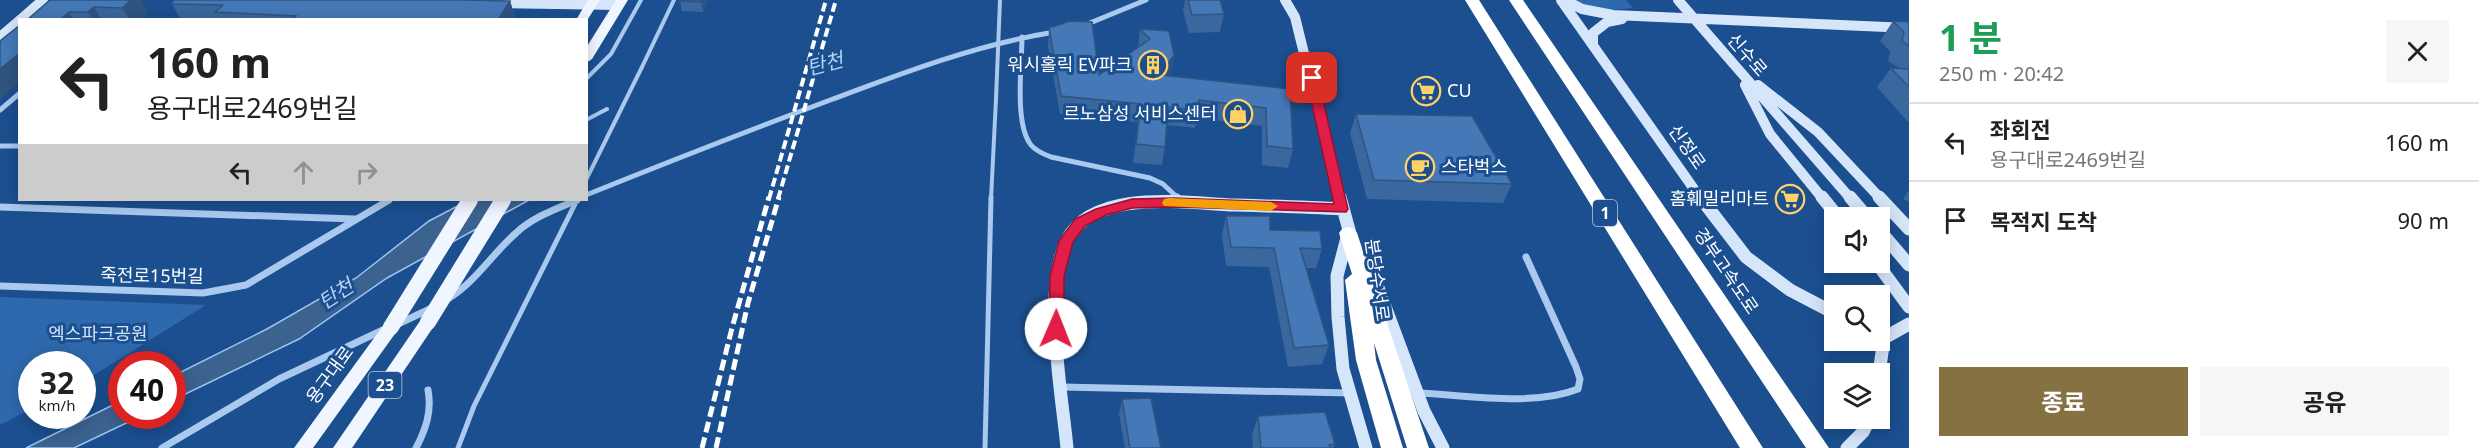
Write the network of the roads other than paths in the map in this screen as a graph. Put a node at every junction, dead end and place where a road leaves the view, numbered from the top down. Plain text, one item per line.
1 (43, 0) edge
2 (641, 0) edge
3 (674, 0) edge
4 (1000, 0) edge
5 (1146, 0) edge
6 (1285, 0) edge
7 (1472, 0) edge
8 (1516, 0) edge
9 (1563, 0) edge
10 (1678, 0) edge
11 (593, 2) edge
12 (485, 3) edge
13 (620, 3) edge
14 (1638, 17) junction
15 (22, 18) edge
16 (583, 18) edge
17 (1695, 19) junction
18 (18, 22) edge
19 (1083, 26) edge
20 (1909, 28) edge
21 (1061, 31) edge
22 (1022, 38) junction
23 (3, 40) edge
24 (1593, 44) junction
25 (588, 56) edge
26 (1736, 68) junction
27 (588, 78) edge
28 (18, 95) edge
29 (607, 109) dead end
30 (0, 110) edge
31 (588, 119) edge
32 (0, 146) edge
33 (18, 146) edge
34 (588, 176) edge
35 (588, 194) edge
36 (387, 201) edge
37 (469, 201) edge
38 (501, 201) edge
39 (574, 201) edge
40 (577, 201) edge
41 (1182, 203) junction
42 (0, 207) edge
43 (1830, 207) edge
44 (1858, 207) edge
45 (1342, 209) junction
46 (356, 219) junction
47 (1909, 229) edge
48 (1348, 233) junction
49 (1890, 243) edge
50 (1526, 257) dead end
51 (1909, 265) edge
52 (1884, 273) edge
53 (0, 286) edge
54 (1824, 307) edge
55 (1909, 307) edge
56 (1909, 324) edge
57 (1890, 333) edge
58 (1062, 387) junction
59 (428, 390) dead end
60 (1350, 393) junction
61 (1417, 393) junction
62 (1864, 429) edge
63 (162, 448) edge
64 (303, 448) edge
65 (342, 448) edge
66 (417, 448) edge
67 (458, 448) edge
68 (985, 448) edge
69 (1067, 448) edge
70 (1366, 448) edge
71 (1392, 448) edge
72 (1418, 448) edge
73 (1443, 448) edge
74 (1752, 448) edge
75 (1818, 448) edge
76 (1847, 448) edge

1 - 15 street
2 - 27 lane
3 - 34 lane, bridge
4 - 68 lane, bridge
5 - 19 street
6 - 45 street
7 - 74 highway, 1
8 - 75 highway, 경부고속도로
9 - 14 street
9 - 24 street, 신정로
10 - 17 street, 신수로
11 - 12 street
11 - 13 street
11 - 16 main road
13 - 25 main road
14 - 17 street
14 - 24 street
17 - 20 street
17 - 26 street, 신수로
18 - 23 street
21 - 22 street
22 - 35 street
22 - 41 street
24 - 54 street, 신정로
26 - 43 street
26 - 44 street, 신수로
26 - 47 street
28 - 30 street
29 - 31 lane
32 - 33 street
36 - 46 street, 죽전로15번길
37 - 64 main road, 용구대로 / 23, bridge
38 - 65 main road, 23, bridge
39 - 63 street
40 - 67 lane
41 - 45 street
41 - 58 street
42 - 46 street
45 - 48 street
46 - 53 street, 죽전로15번길
48 - 60 street
48 - 61 street
48 - 71 highway, 분당수서로
48 - 72 highway, 분당수서로
49 - 51 street
50 - 61 street
52 - 55 street
56 - 57 street
58 - 60 street
58 - 69 street
59 - 66 street
60 - 70 street
61 - 73 street
62 - 76 street

